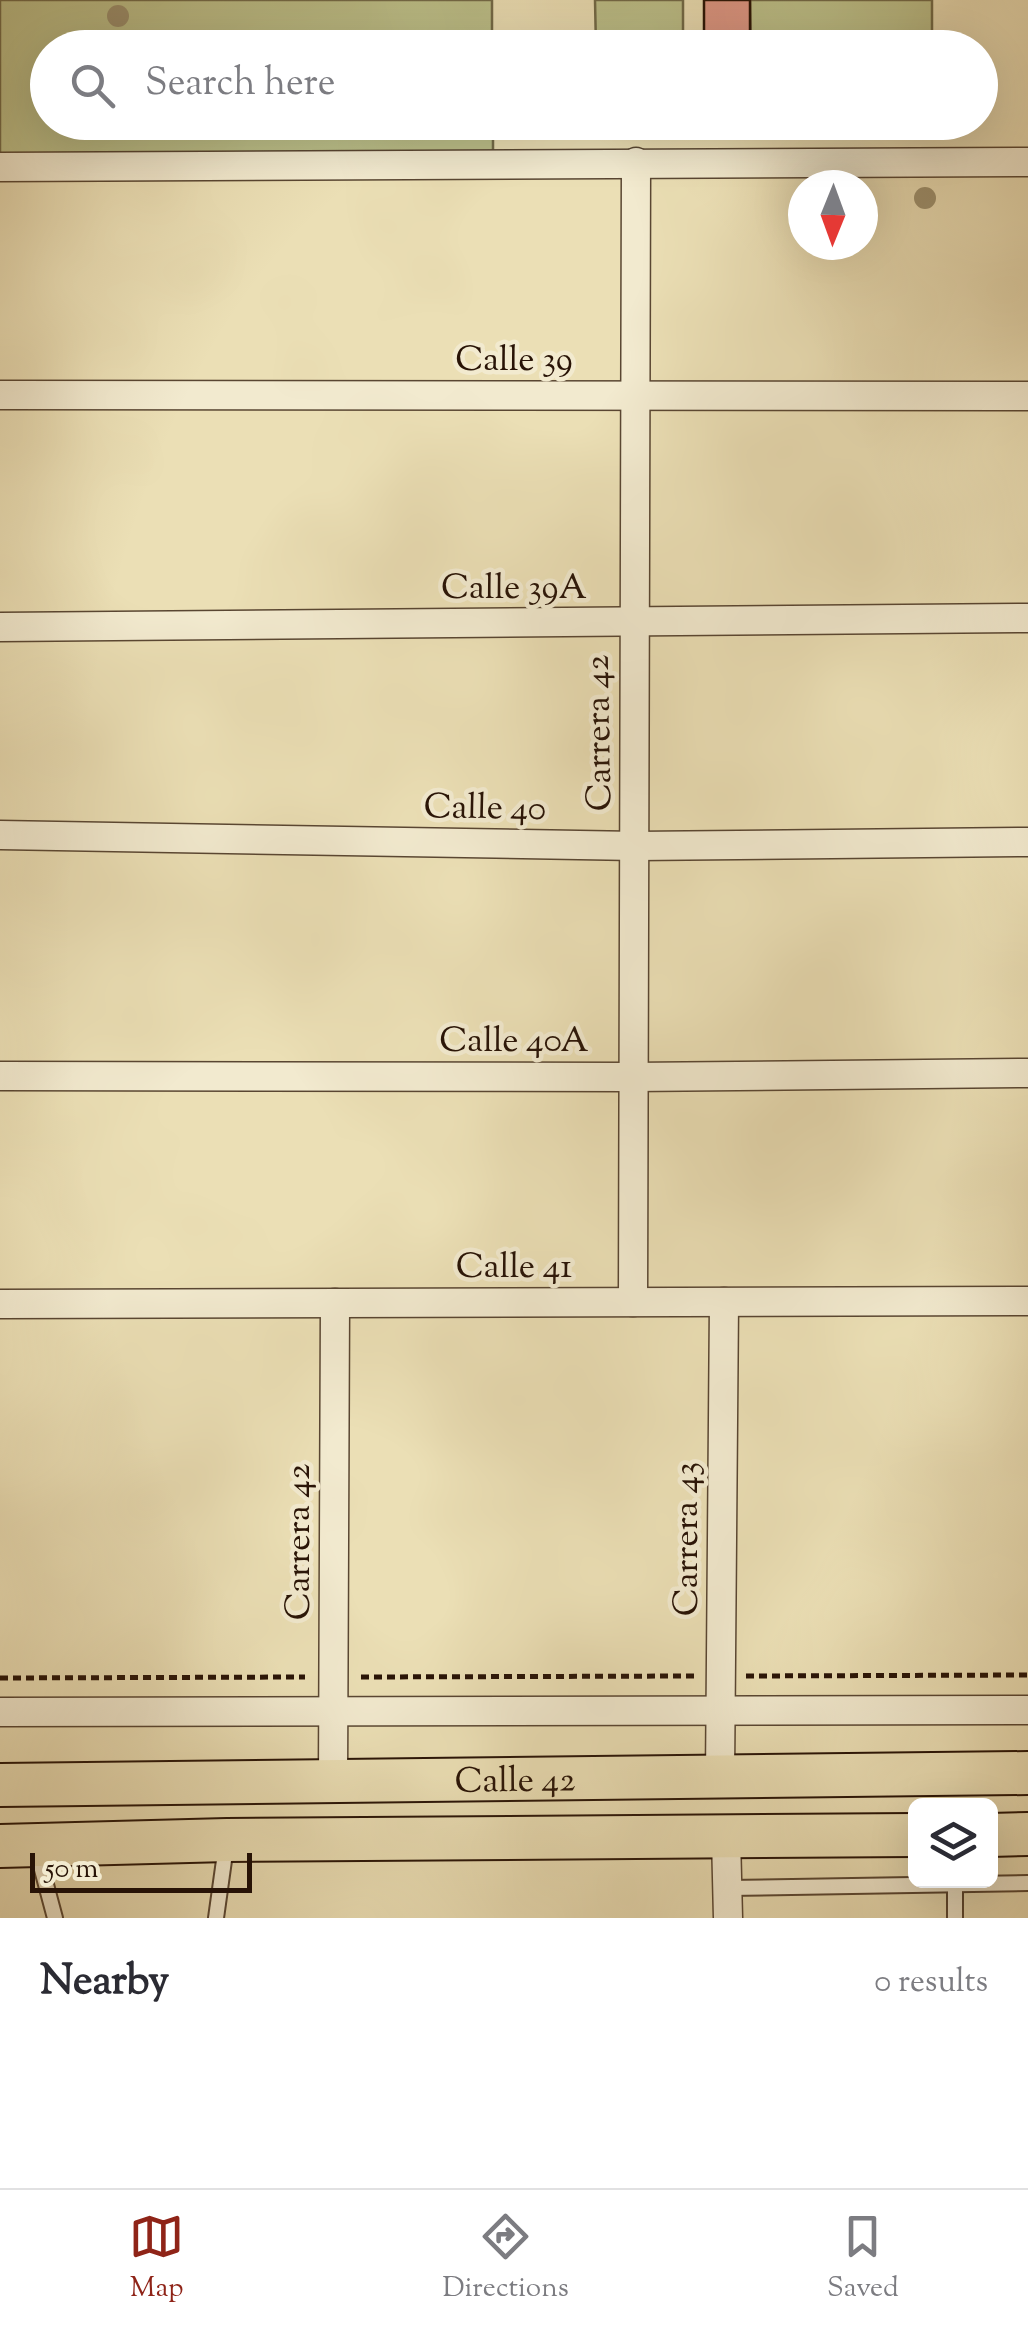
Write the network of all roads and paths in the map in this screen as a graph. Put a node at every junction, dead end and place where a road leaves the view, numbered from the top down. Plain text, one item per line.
1 (636, 162) junction
2 (1028, 162) edge
3 (0, 168) edge
4 (0, 395) edge
5 (633, 396) junction
6 (1028, 396) edge
7 (1028, 618) edge
8 (633, 622) junction
9 (0, 627) edge
10 (0, 835) edge
11 (1028, 842) edge
12 (636, 846) junction
13 (1028, 1073) edge
14 (0, 1076) edge
15 (632, 1077) junction
16 (1028, 1301) edge
17 (633, 1302) junction
18 (724, 1302) junction
19 (334, 1303) junction
20 (0, 1304) edge
21 (1028, 1675) edge
22 (722, 1676) junction
23 (335, 1677) junction
24 (0, 1678) edge
25 (1028, 1710) edge
26 (722, 1711) junction
27 (0, 1712) edge
28 (335, 1712) junction
29 (1028, 1772) edge
30 (720, 1776) junction
31 (333, 1781) junction
32 (0, 1785) edge
33 (998, 1834) edge
34 (1028, 1834) edge
35 (908, 1835) edge
36 (726, 1837) junction
37 (226, 1840) junction
38 (10, 1848) edge
39 (908, 1883) edge
40 (998, 1883) edge
41 (1028, 1883) edge
42 (728, 1888) junction
43 (955, 1888) edge
44 (54, 1918) edge
45 (216, 1918) edge
46 (728, 1918) edge
47 (955, 1918) edge

1 - 2 street
1 - 3 street
1 - 5 street, Carrera 42
4 - 5 street, Calle 39
5 - 6 street, Calle 39
5 - 8 street, Carrera 42
7 - 8 street, Calle 39A
8 - 9 street, Calle 39A
8 - 12 street, Carrera 42
10 - 12 street, Calle 40
11 - 12 street, Calle 40
12 - 15 street, Carrera 42
13 - 15 street, Calle 40A
14 - 15 street, Calle 40A
15 - 17 street, Carrera 42
16 - 18 street, Calle 41
17 - 18 street, Calle 41
17 - 19 street, Calle 41
18 - 22 street, Carrera 43
19 - 20 street, Calle 41
19 - 23 street, Carrera 42
21 - 22 path
22 - 23 path
22 - 26 street, Carrera 43
23 - 24 path
23 - 28 street, Carrera 42
25 - 26 street
26 - 28 street
26 - 30 street, Carrera 43
27 - 28 street
28 - 31 street, Carrera 42
29 - 30 main road, Calle 42
30 - 31 main road, Calle 42
31 - 32 main road, Calle 42
33 - 34 main road
35 - 36 main road, Calle 42
36 - 37 main road, Calle 42
36 - 42 street
37 - 38 main road, Calle 42
37 - 45 lane
38 - 44 lane
39 - 42 lane
40 - 41 lane
42 - 46 street
43 - 47 lane

